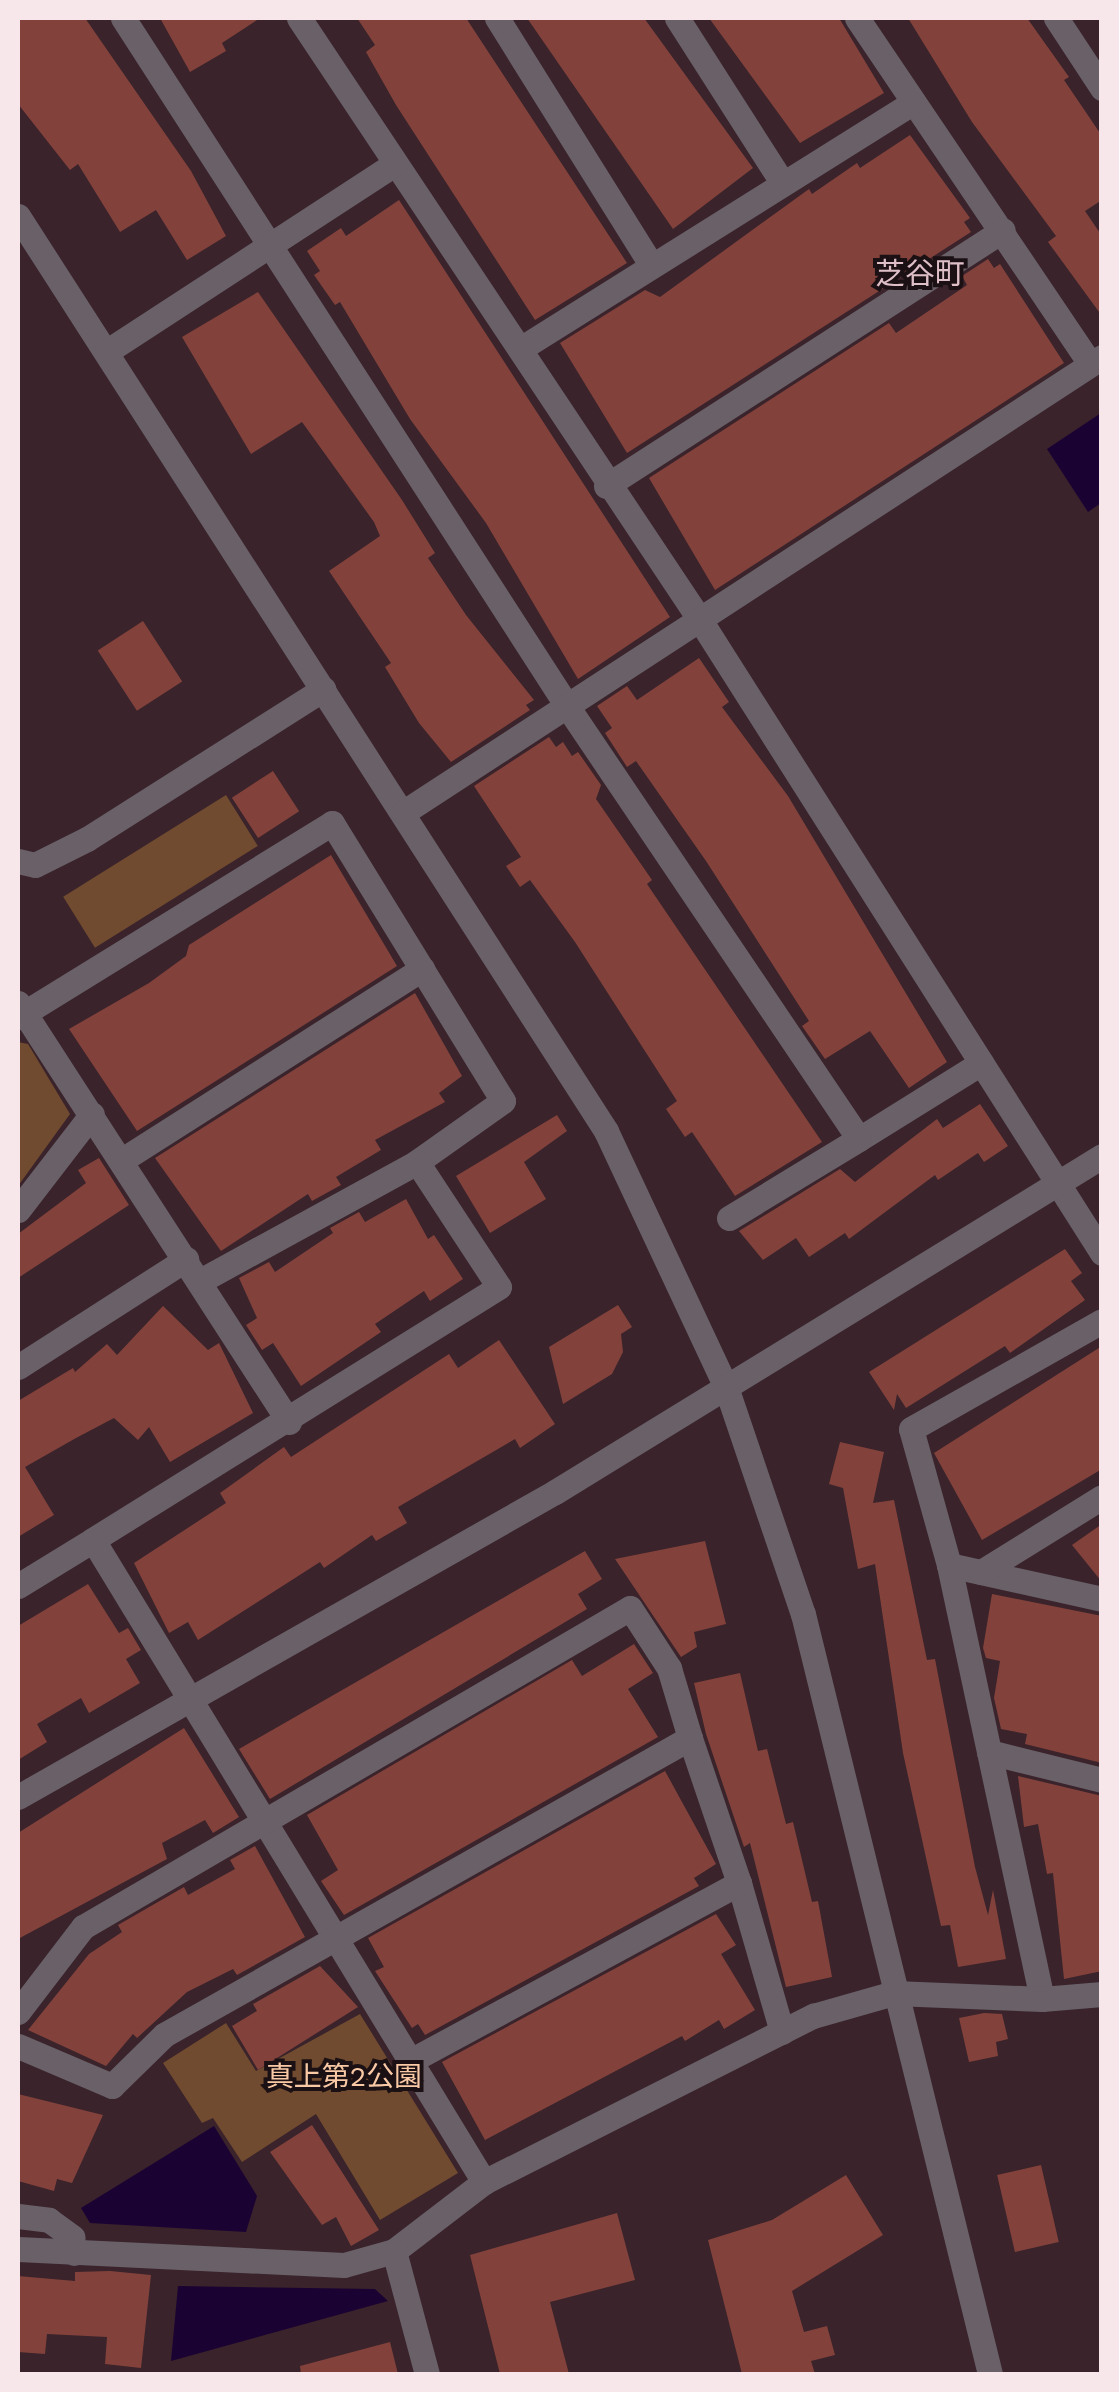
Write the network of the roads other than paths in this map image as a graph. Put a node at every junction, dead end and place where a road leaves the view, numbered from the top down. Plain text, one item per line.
1 (122, 18) edge
2 (298, 18) edge
3 (497, 18) edge
4 (677, 18) edge
5 (857, 18) edge
6 (1056, 18) edge
7 (1102, 88) edge
8 (910, 104) junction
9 (393, 166) junction
10 (782, 182) junction
11 (18, 216) edge
12 (1003, 230) junction
13 (268, 245) junction
14 (651, 264) junction
15 (520, 349) junction
16 (106, 352) junction
17 (1096, 360) edge
18 (606, 486) junction
19 (700, 620) junction
20 (323, 689) junction
21 (567, 706) junction
22 (404, 812) junction
23 (18, 861) edge
24 (422, 969) junction
25 (21, 1010) edge
26 (981, 1063) junction
27 (92, 1114) junction
28 (859, 1139) junction
29 (1102, 1156) edge
30 (122, 1160) junction
31 (417, 1162) junction
32 (1058, 1182) junction
33 (18, 1210) edge
34 (729, 1218) dead end
35 (1102, 1253) edge
36 (193, 1270) junction
37 (1102, 1321) edge
38 (18, 1367) edge
39 (726, 1387) junction
40 (289, 1422) junction
41 (1102, 1497) edge
42 (93, 1540) junction
43 (949, 1565) junction
44 (981, 1572) junction
45 (18, 1586) edge
46 (1102, 1599) edge
47 (186, 1701) junction
48 (690, 1738) junction
49 (990, 1752) junction
50 (1102, 1780) edge
51 (18, 1796) edge
52 (265, 1821) junction
53 (739, 1883) junction
54 (336, 1941) junction
55 (894, 1992) junction
56 (1102, 1994) edge
57 (1042, 1999) junction
58 (18, 2012) edge
59 (782, 2032) junction
60 (18, 2046) edge
61 (412, 2060) junction
62 (484, 2182) junction
63 (18, 2216) edge
64 (18, 2249) edge
65 (394, 2251) junction
66 (74, 2253) junction
67 (427, 2374) edge
68 (990, 2374) edge

1 - 13 street
2 - 9 street
3 - 14 street
4 - 10 street
5 - 8 street
6 - 7 street
8 - 10 street
8 - 12 street
9 - 13 street
9 - 15 street
10 - 14 street
11 - 16 street
12 - 17 street
12 - 18 street
13 - 16 street
13 - 21 street
14 - 15 street
15 - 18 street
16 - 20 street
17 - 19 street
18 - 19 street
19 - 21 street
19 - 26 street
20 - 22 street
20 - 23 street
21 - 22 street
21 - 28 street
22 - 39 street
24 - 25 street
24 - 30 street
24 - 31 street
25 - 27 street
26 - 28 street
26 - 32 street
27 - 30 street
27 - 33 street
28 - 34 street
29 - 32 street
30 - 36 street
31 - 36 street
31 - 40 street
32 - 35 street
32 - 39 street
36 - 38 street
36 - 40 street
37 - 43 street
39 - 47 street
39 - 55 street
40 - 42 street
41 - 44 street
42 - 45 street
42 - 47 street
43 - 44 street
43 - 49 street
44 - 46 street
47 - 51 street
47 - 52 street
48 - 52 street
48 - 53 street
48 - 54 street
49 - 50 street
49 - 57 street
52 - 54 street
52 - 58 street
53 - 59 street
53 - 61 street
54 - 60 street
54 - 61 street
55 - 57 street
55 - 59 street
55 - 68 street
56 - 57 street
59 - 62 street
61 - 62 street
62 - 65 street
63 - 66 street
64 - 66 street
65 - 66 street
65 - 67 street

